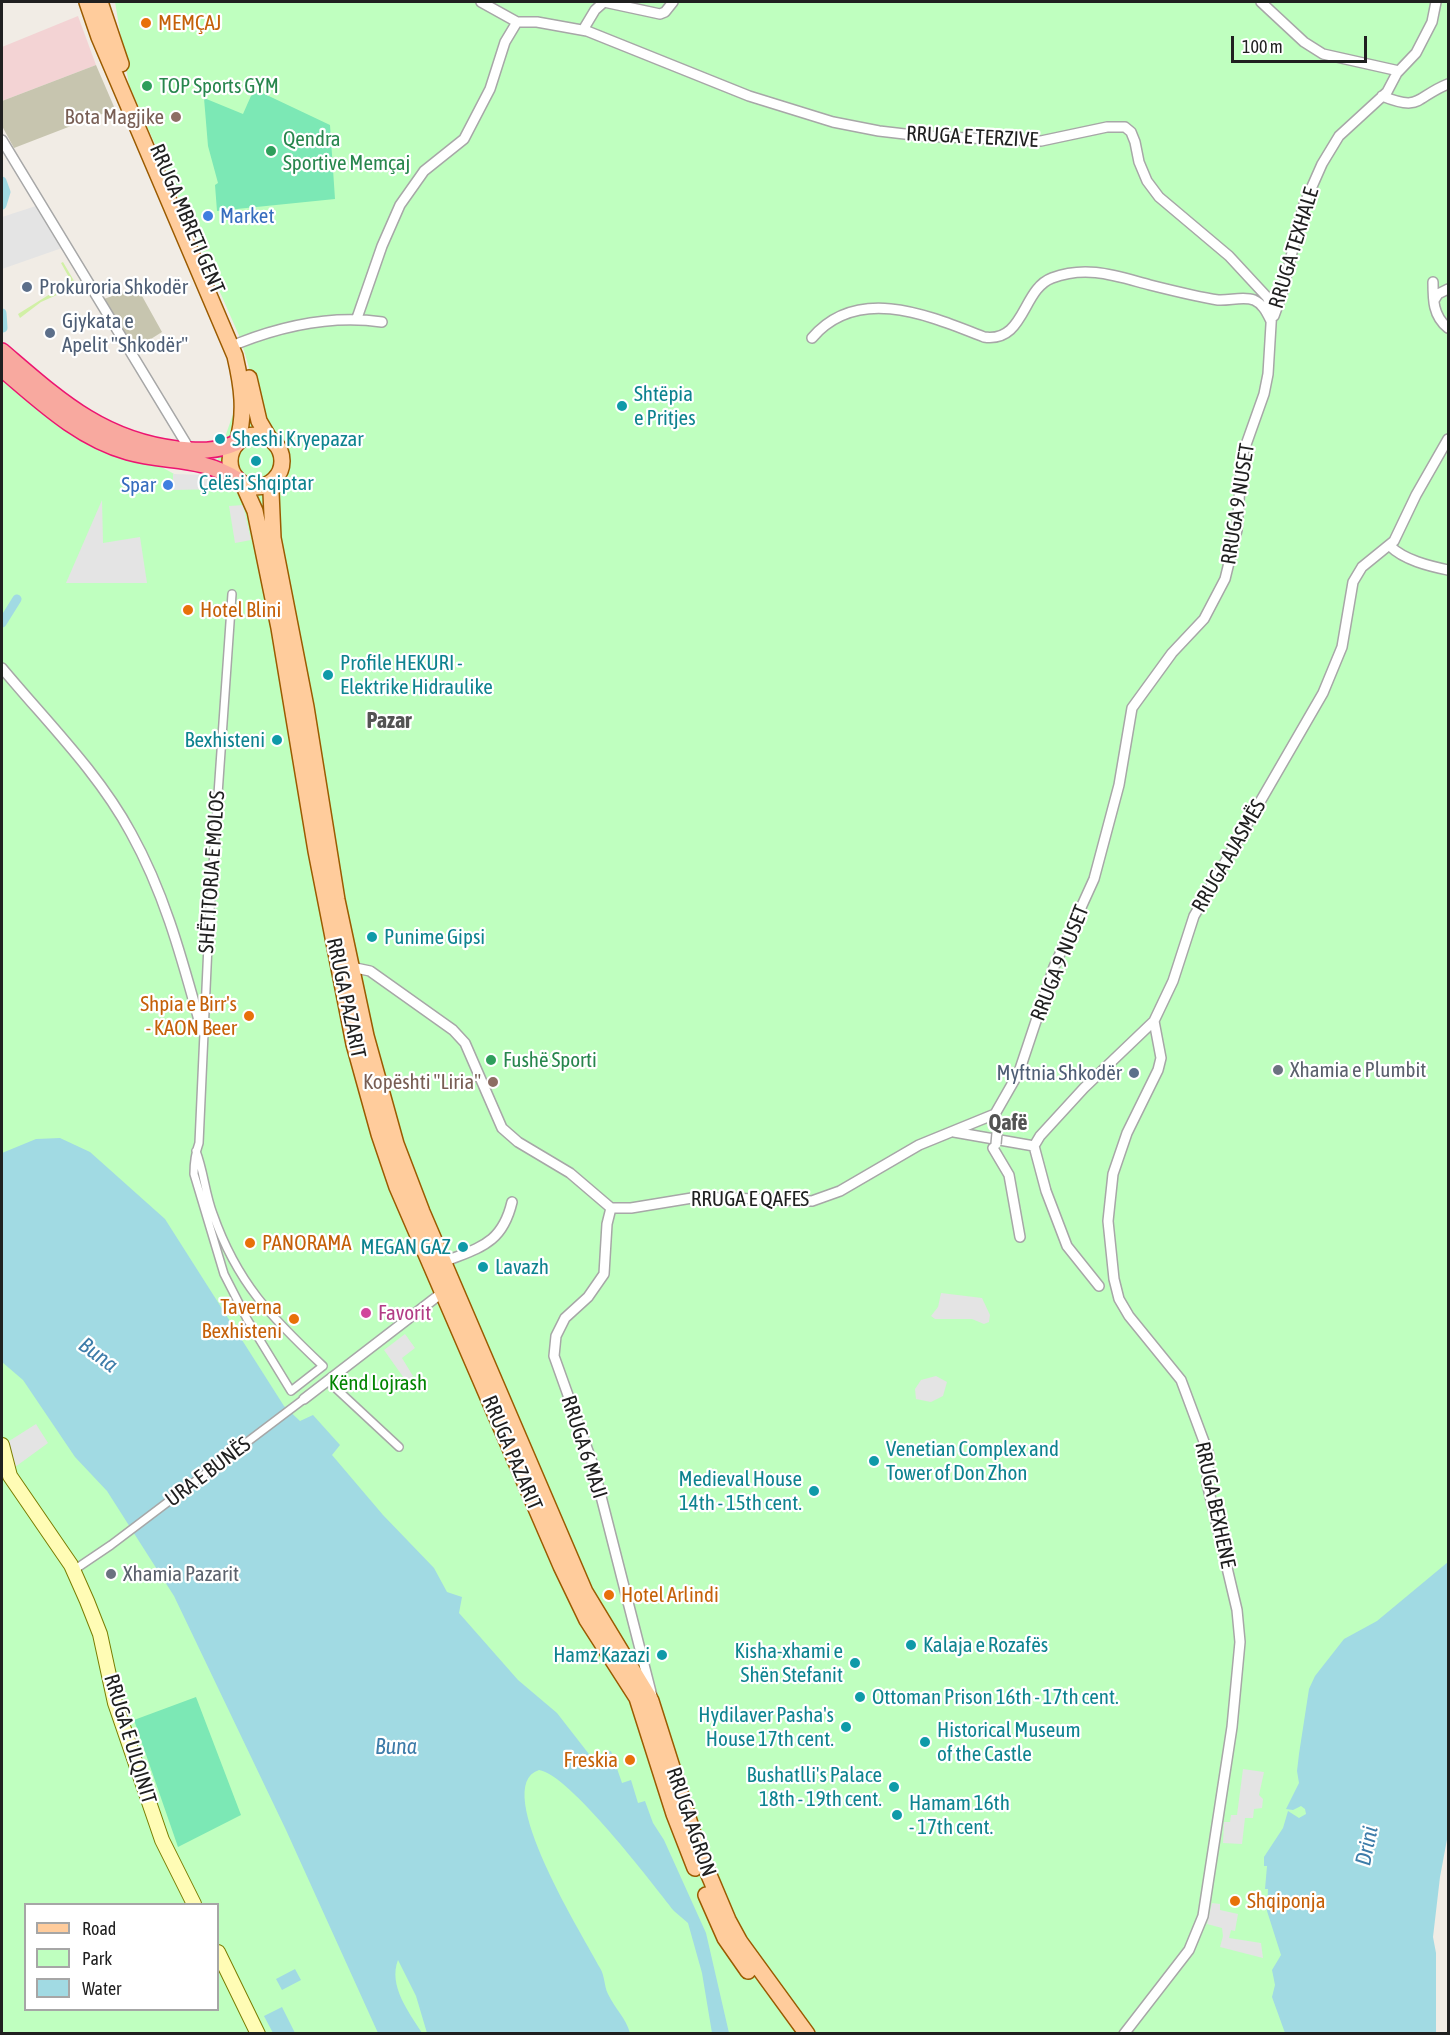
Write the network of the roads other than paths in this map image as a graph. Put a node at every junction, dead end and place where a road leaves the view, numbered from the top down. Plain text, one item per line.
1 (87, 2) edge
2 (100, 2) edge
3 (481, 2) edge
4 (673, 2) edge
5 (1261, 2) edge
6 (1436, 2) edge
7 (518, 22) junction
8 (583, 30) junction
9 (1399, 72) junction
10 (1449, 84) edge
11 (1382, 96) junction
12 (2, 140) edge
13 (1433, 282) dead end
14 (1449, 289) edge
15 (1434, 299) junction
16 (357, 318) junction
17 (1271, 321) junction
18 (382, 322) dead end
19 (1449, 328) edge
20 (812, 338) dead end
21 (239, 343) junction
22 (2, 351) edge
23 (2, 369) edge
24 (269, 438) junction
25 (1449, 439) edge
26 (236, 443) junction
27 (190, 456) junction
28 (275, 479) junction
29 (240, 482) junction
30 (1390, 546) junction
31 (1449, 570) edge
32 (232, 594) dead end
33 (2, 668) edge
34 (351, 967) junction
35 (1154, 1022) junction
36 (202, 1031) junction
37 (995, 1114) junction
38 (954, 1132) junction
39 (1034, 1146) junction
40 (196, 1151) junction
41 (512, 1202) dead end
42 (611, 1208) junction
43 (1020, 1237) dead end
44 (444, 1262) junction
45 (1099, 1286) dead end
46 (443, 1292) junction
47 (327, 1381) junction
48 (304, 1399) joint
49 (2, 1445) edge
50 (399, 1447) dead end
51 (74, 1570) junction
52 (590, 1602) joint
53 (588, 1620) joint
54 (651, 1701) junction
55 (193, 1903) edge
56 (219, 1954) edge
57 (258, 2034) edge
58 (795, 2034) edge
59 (807, 2034) edge
60 (1124, 2034) edge

1 - 26 main road, RRUGA MBRETI GENT
2 - 21 main road, RRUGA MBRETI GENT
3 - 7 street
4 - 8 street
5 - 9 street
6 - 9 street, RRUGA TEXHALE
7 - 8 street, RRUGA E TERZIVE
7 - 16 street
8 - 17 street, RRUGA E TERZIVE
9 - 11 street, RRUGA TEXHALE
10 - 11 street
11 - 17 street, RRUGA TEXHALE
12 - 27 street
13 - 15 street
14 - 15 street
15 - 19 street
16 - 18 street
16 - 21 street
17 - 20 street
17 - 37 street, RRUGA 9 NUSET
21 - 24 main road, RRUGA MBRETI GENT
22 - 27 highway
23 - 27 highway
24 - 26 main road
24 - 28 main road, RRUGA MBRETI GENT
25 - 30 street, RRUGA AJASMËS
26 - 27 highway
26 - 29 main road, RRUGA MBRETI GENT
27 - 29 highway
28 - 29 main road
28 - 34 main road, RRUGA PAZARIT
29 - 46 main road, RRUGA PAZARIT
30 - 31 street
30 - 35 street, RRUGA AJASMËS
32 - 36 street, SHËTITORJA E MOLOS
33 - 36 street
34 - 42 street
34 - 44 main road, RRUGA PAZARIT
35 - 39 street, RRUGA AJASMËS
35 - 60 street, RRUGA BEXHENE
36 - 40 street, SHËTITORJA E MOLOS
37 - 38 street, RRUGA E QAFES
37 - 43 street, bridge
38 - 39 street
38 - 42 street, RRUGA E QAFES
39 - 45 street
40 - 40 street, SHËTITORJA E MOLOS
41 - 44 street
42 - 54 street, RRUGA 6 MAJI
44 - 52 main road, RRUGA PAZARIT
46 - 47 street
46 - 53 main road, RRUGA PAZARIT
47 - 48 street
47 - 50 street
48 - 51 street, URA E BUNËS
49 - 51 main road, RRUGA E ULQINIT
51 - 55 main road, RRUGA E ULQINIT
52 - 54 main road, RRUGA AGRON
53 - 58 main road, RRUGA AGRON
54 - 59 main road, RRUGA AGRON
56 - 57 main road

